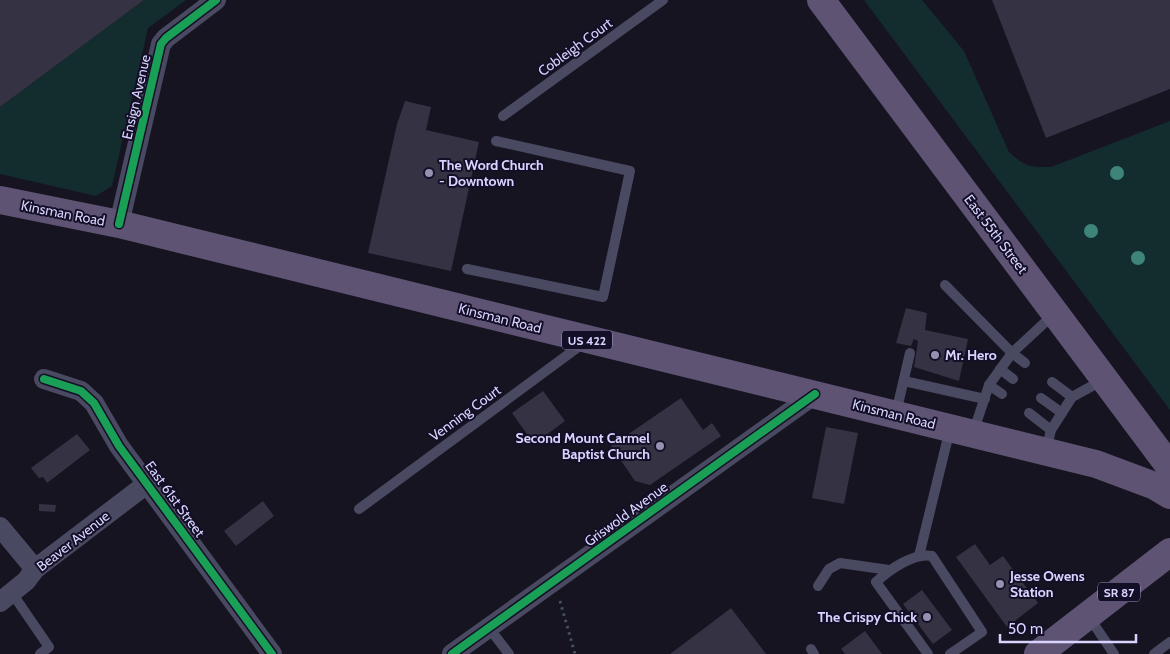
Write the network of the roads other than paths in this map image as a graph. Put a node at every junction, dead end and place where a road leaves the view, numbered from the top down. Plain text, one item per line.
1 (216, 0) edge
2 (663, 0) edge
3 (821, 0) edge
4 (503, 116) dead end
5 (496, 141) dead end
6 (0, 200) edge
7 (119, 224) junction
8 (467, 269) dead end
9 (945, 285) dead end
10 (1055, 313) junction
11 (588, 340) junction
12 (910, 353) dead end
13 (1012, 353) junction
14 (1025, 362) dead end
15 (1000, 369) junction
16 (44, 379) dead end
17 (1013, 379) dead end
18 (1104, 379) junction
19 (904, 380) junction
20 (1052, 382) dead end
21 (989, 386) junction
22 (815, 394) junction
23 (1002, 394) dead end
24 (1072, 397) junction
25 (1041, 398) dead end
26 (985, 399) junction
27 (1029, 413) dead end
28 (1062, 413) junction
29 (896, 415) junction
30 (962, 431) junction
31 (1048, 441) junction
32 (1170, 467) edge
33 (148, 483) junction
34 (1170, 495) edge
35 (358, 509) dead end
36 (0, 526) edge
37 (1170, 552) edge
38 (919, 556) junction
39 (35, 569) junction
40 (889, 570) junction
41 (818, 586) dead end
42 (6, 598) edge
43 (1088, 616) junction
44 (489, 628) junction
45 (1170, 642) edge
46 (40, 654) edge
47 (272, 654) edge
48 (452, 654) edge
49 (509, 654) edge
50 (928, 654) edge
51 (950, 654) edge
52 (1038, 654) edge
53 (1114, 654) edge
54 (1154, 654) edge

1 - 7 street, Ensign Avenue
2 - 4 lane, Cobleigh Court
3 - 10 main road, East 55th Street
5 - 8 lane
6 - 7 main road, Kinsman Road / US 422
7 - 11 main road, Kinsman Road / US 422
9 - 13 lane
10 - 13 lane
10 - 18 main road, East 55th Street
11 - 22 main road, Kinsman Road / US 422
11 - 35 lane, Venning Court
12 - 19 lane
13 - 14 lane
13 - 15 lane
15 - 17 lane
15 - 21 lane
16 - 33 street, East 61st Street
18 - 24 lane
18 - 32 main road, East 55th Street
19 - 26 lane
19 - 29 lane
20 - 24 lane
21 - 23 lane
21 - 26 lane
22 - 29 main road, Kinsman Road / US 422
22 - 44 street, Griswold Avenue
24 - 28 lane
25 - 28 lane
26 - 30 lane
27 - 31 lane
28 - 31 lane
29 - 30 main road, Kinsman Road / US 422
30 - 31 main road, Kinsman Road / US 422
30 - 38 lane
31 - 34 main road, Kinsman Road / US 422
33 - 39 street, Beaver Avenue
33 - 47 street, East 61st Street
36 - 39 street
37 - 43 main road, SR 87
38 - 40 lane
38 - 51 lane
39 - 42 street, Beaver Avenue
40 - 41 lane
40 - 50 lane
42 - 46 lane
43 - 52 main road, SR 87
43 - 53 lane
44 - 48 street, Griswold Avenue
44 - 49 lane
45 - 54 lane

